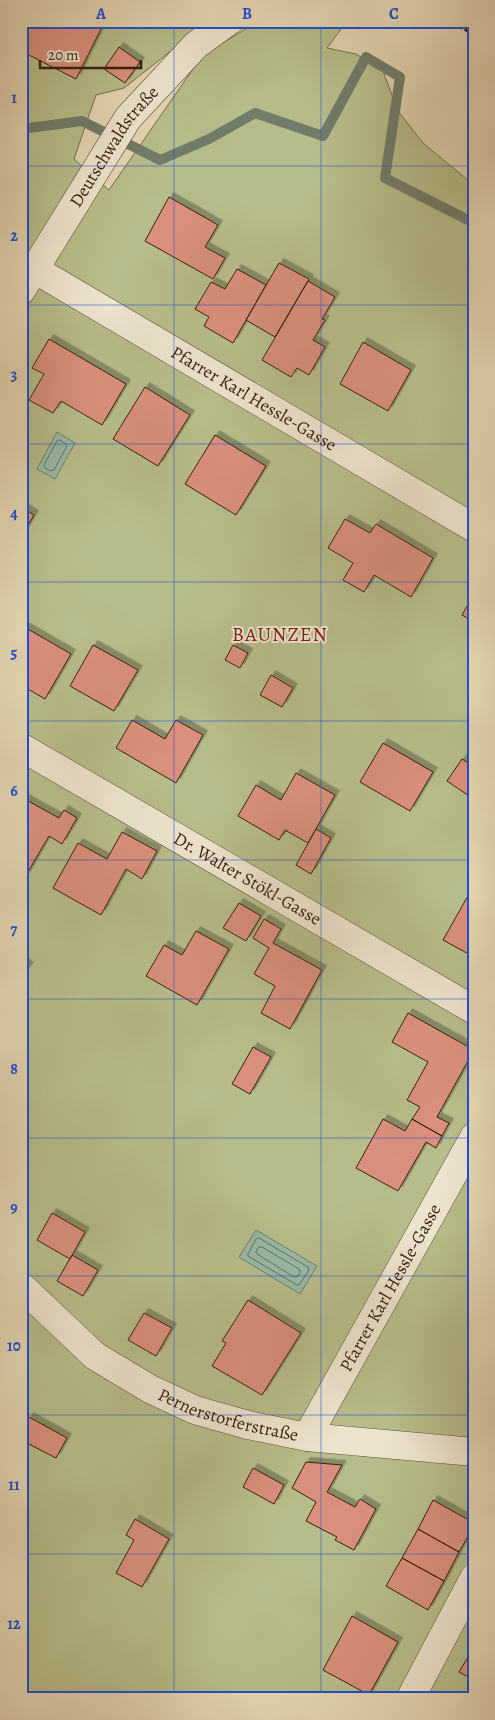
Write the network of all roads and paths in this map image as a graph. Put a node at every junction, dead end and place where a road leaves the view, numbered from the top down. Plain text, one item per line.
1 (229, 21) edge
2 (447, 21) edge
3 (474, 34) edge
4 (28, 280) edge
5 (474, 528) edge
6 (21, 747) edge
7 (474, 1010) edge
8 (474, 1137) edge
9 (21, 1286) edge
10 (307, 1437) junction
11 (474, 1452) edge
12 (474, 1578) edge
13 (410, 1699) edge

1 - 4 street, Deutschwaldstraße
2 - 3 path
4 - 5 street, Pfarrer Karl Hessle-Gasse
6 - 7 street, Dr. Walter Stökl-Gasse
8 - 10 street, Pfarrer Karl Hessle-Gasse
9 - 10 street, Pernerstorferstraße
10 - 11 street, Pernerstorferstraße
12 - 13 street

